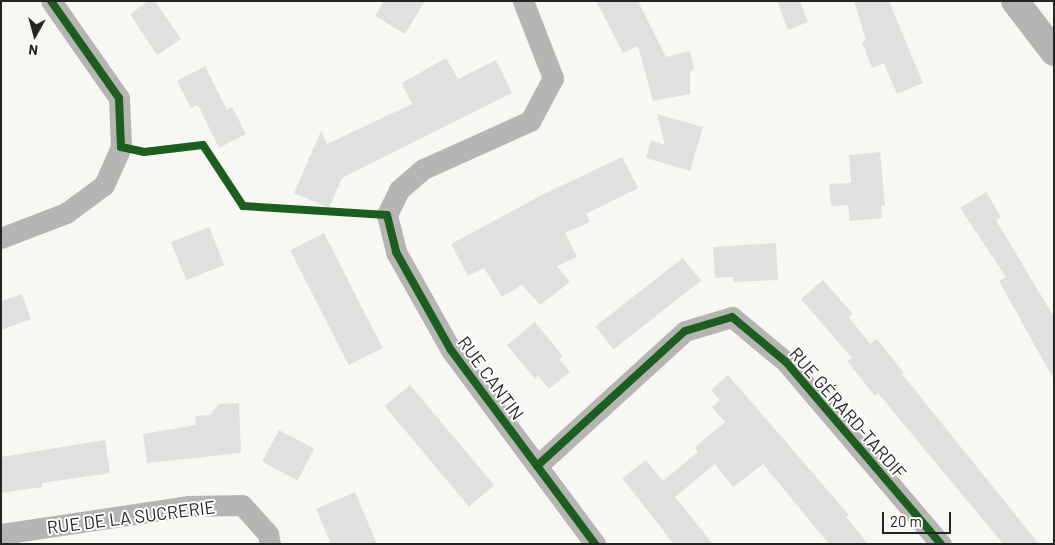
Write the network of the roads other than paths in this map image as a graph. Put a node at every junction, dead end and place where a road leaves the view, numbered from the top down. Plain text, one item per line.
1 (51, 1) edge
2 (523, 1) edge
3 (1015, 1) edge
4 (1028, 1) edge
5 (1054, 24) edge
6 (1054, 52) edge
7 (1, 238) edge
8 (537, 466) junction
9 (1, 534) edge
10 (270, 544) edge
11 (595, 544) edge
12 (941, 544) edge

1 - 7 street
2 - 8 street, RUE CANTIN
3 - 6 main road
4 - 5 main road
8 - 11 street, RUE CANTIN
8 - 12 street, RUE GÉRARD-TARDIF
9 - 10 street, RUE DE LA SUCRERIE

